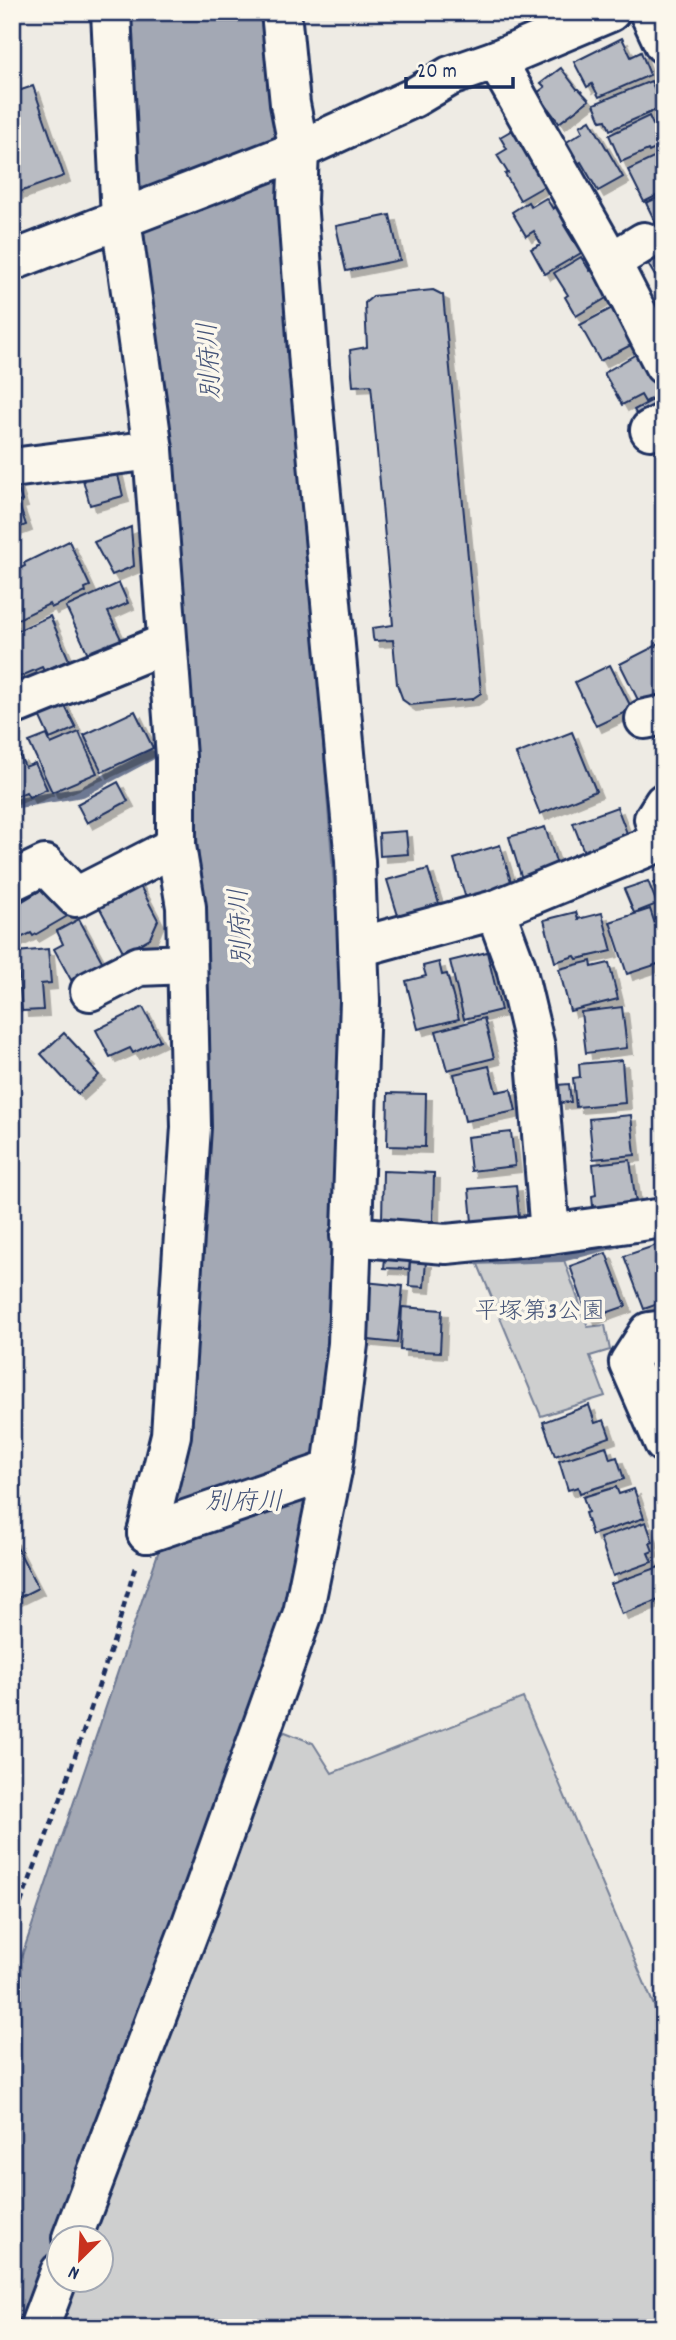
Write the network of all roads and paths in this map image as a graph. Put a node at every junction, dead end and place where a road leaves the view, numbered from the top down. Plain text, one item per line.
1 (111, 12) edge
2 (281, 12) edge
3 (610, 12) edge
4 (649, 12) edge
5 (664, 44) edge
6 (496, 60) junction
7 (299, 150) junction
8 (121, 219) junction
9 (644, 242) dead end
10 (12, 261) edge
11 (611, 262) junction
12 (664, 365) edge
13 (153, 450) junction
14 (12, 468) edge
15 (167, 643) junction
16 (12, 706) edge
17 (664, 803) edge
18 (176, 846) junction
19 (12, 881) edge
20 (495, 910) junction
21 (359, 947) junction
22 (187, 964) junction
23 (90, 991) dead end
24 (664, 1218) edge
25 (550, 1234) junction
26 (350, 1236) junction
27 (664, 1330) edge
28 (664, 1443) edge
29 (332, 1470) junction
30 (147, 1533) junction
31 (12, 1926) edge
32 (77, 2224) edge
33 (52, 2294) edge
34 (39, 2328) edge

1 - 8 street
2 - 7 street
3 - 6 street
4 - 5 street
6 - 7 street
6 - 11 street
7 - 8 street
7 - 21 street
8 - 10 street
8 - 13 street
9 - 11 street
11 - 12 street
13 - 14 street
13 - 15 street
15 - 16 street
15 - 18 street
17 - 20 street
18 - 19 street
18 - 22 street
20 - 21 street
20 - 25 street
21 - 26 street
22 - 23 street
22 - 30 street
24 - 25 street
25 - 26 street
26 - 29 street
27 - 28 street
29 - 30 street
29 - 32 street
30 - 31 path
33 - 34 street

